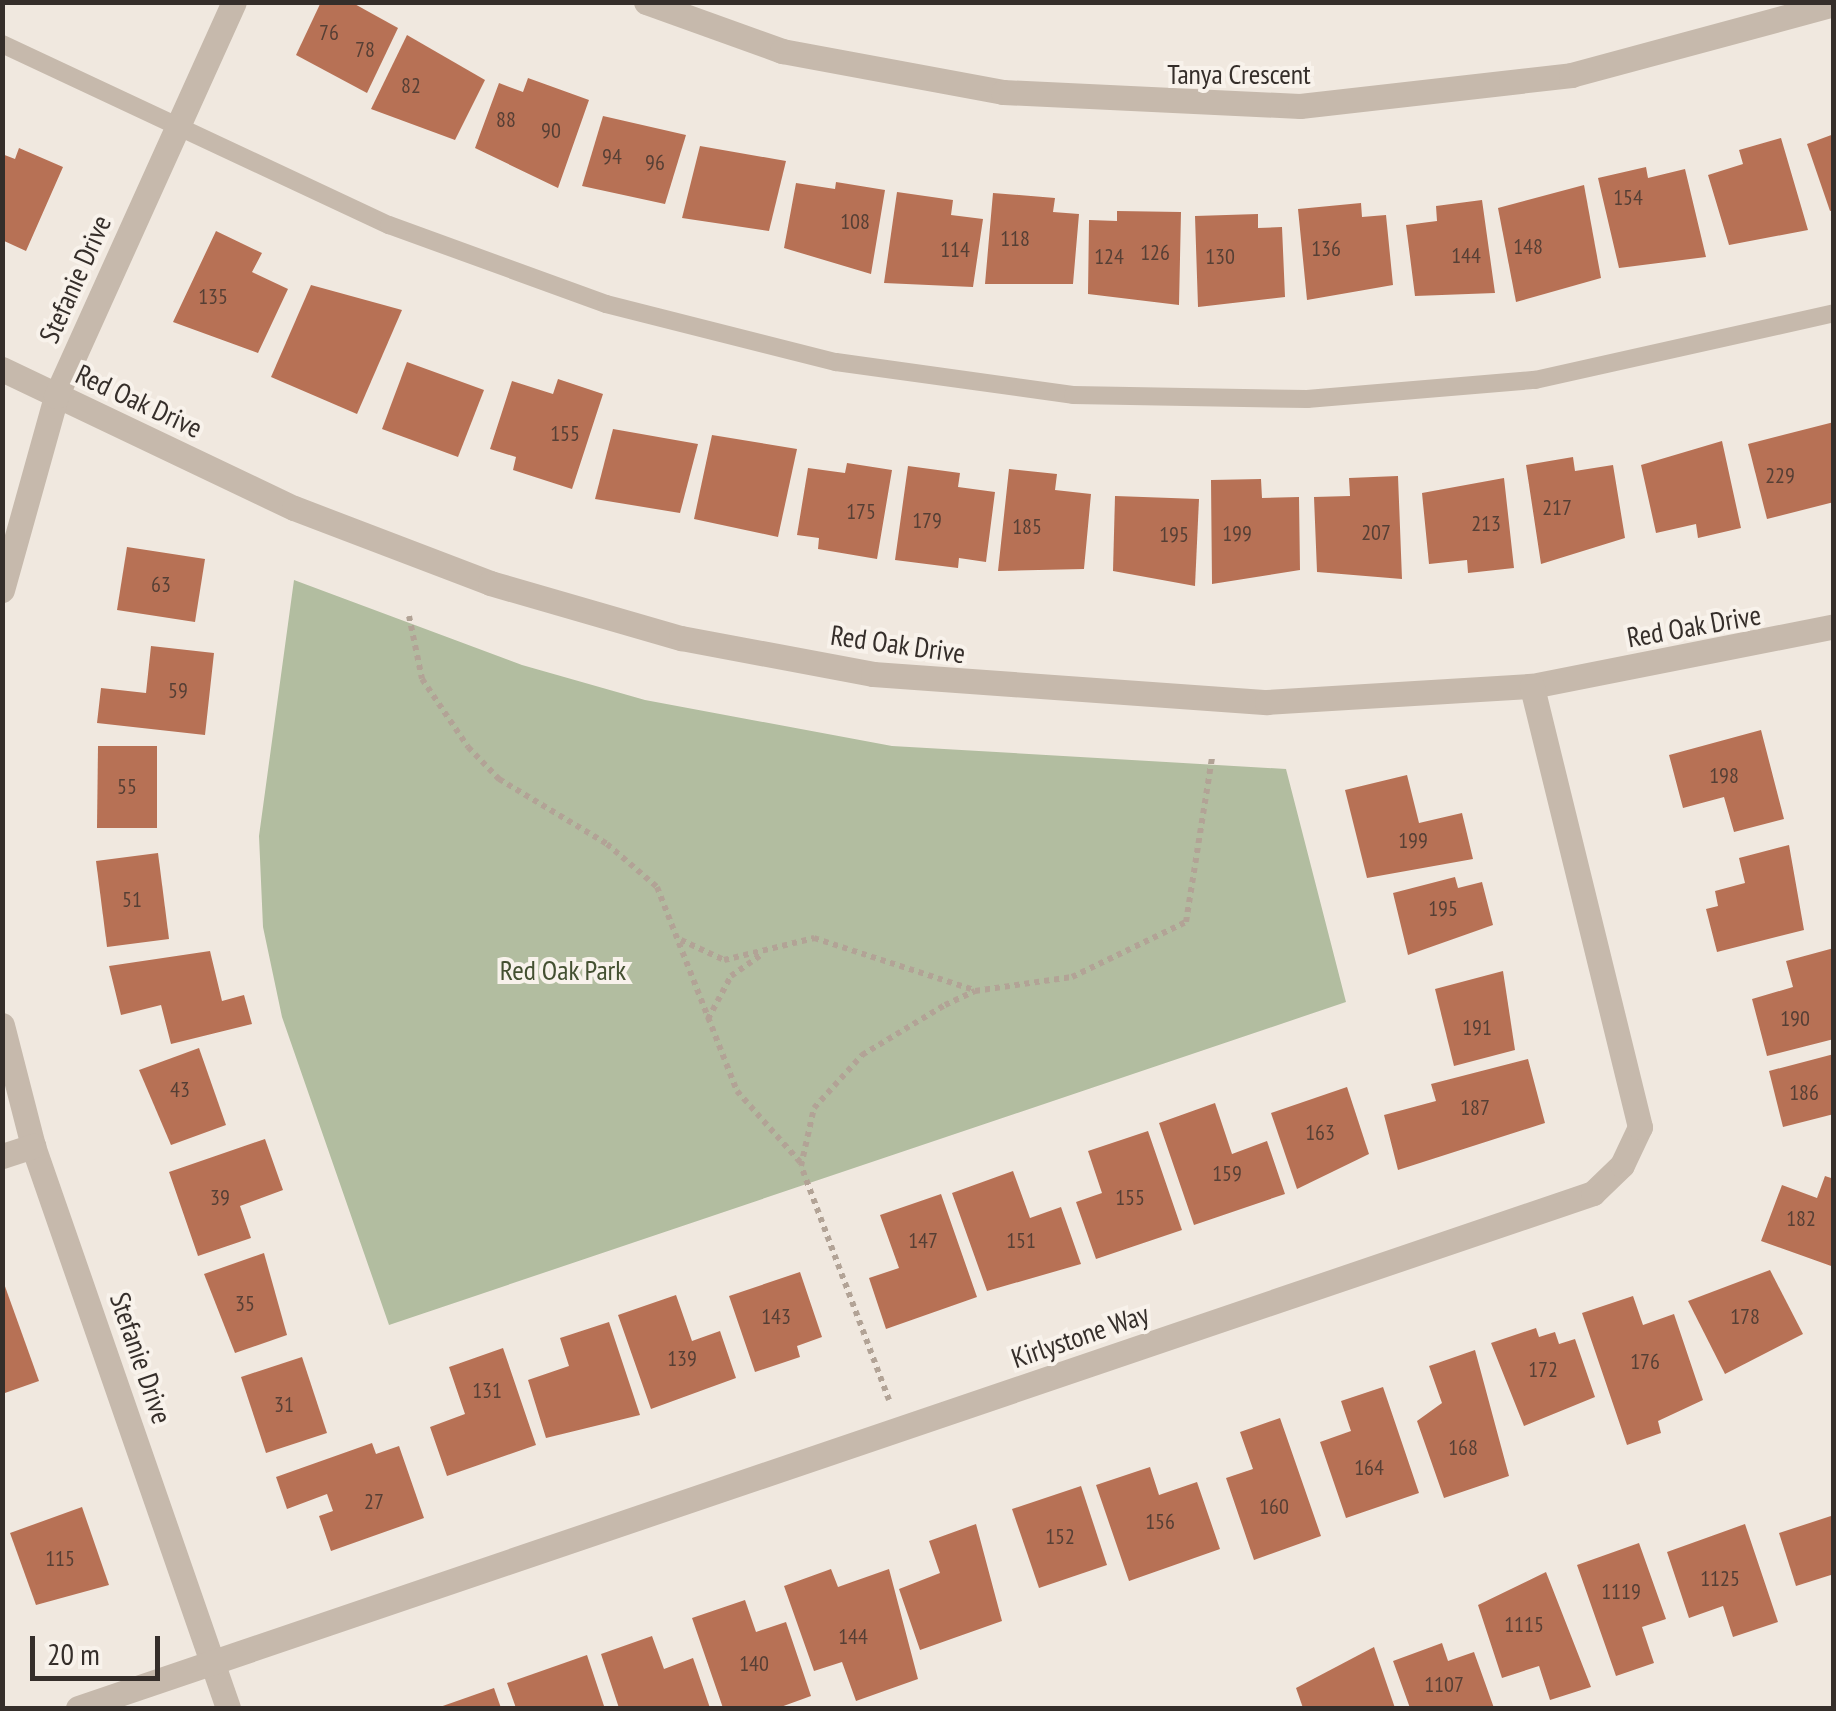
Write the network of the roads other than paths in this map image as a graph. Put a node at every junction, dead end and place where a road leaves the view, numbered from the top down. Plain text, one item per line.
1 (234, 2) edge
2 (646, 2) edge
3 (1834, 4) edge
4 (2, 44) edge
5 (177, 124) junction
6 (1834, 313) edge
7 (2, 369) edge
8 (56, 396) junction
9 (2, 590) edge
10 (1834, 626) edge
11 (1532, 686) junction
12 (2, 1025) edge
13 (32, 1146) junction
14 (2, 1156) edge
15 (213, 1663) junction
16 (78, 1708) edge
17 (228, 1708) edge

1 - 5 street, Stefanie Drive
2 - 3 street, Tanya Crescent
4 - 5 lane
5 - 6 lane
5 - 8 street, Stefanie Drive
7 - 8 street, Red Oak Drive
8 - 9 street, Stefanie Drive
8 - 11 street, Red Oak Drive
10 - 11 street, Red Oak Drive
11 - 15 street, Kirlystone Way
12 - 13 street, Stefanie Drive
13 - 14 street
13 - 15 street, Stefanie Drive
15 - 16 street, Kirlystone Way
15 - 17 street, Stefanie Drive

